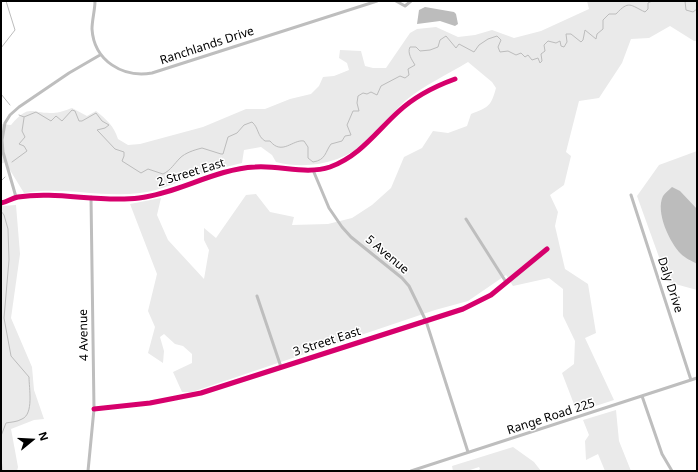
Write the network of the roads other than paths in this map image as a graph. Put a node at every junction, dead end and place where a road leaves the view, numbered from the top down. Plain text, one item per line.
1 (95, 1) edge
2 (377, 1) edge
3 (396, 1) edge
4 (411, 1) edge
5 (100, 55) junction
6 (455, 79) dead end
7 (1, 120) edge
8 (6, 123) junction
9 (313, 170) junction
10 (632, 195) dead end
11 (16, 197) junction
12 (91, 198) junction
13 (1, 203) edge
14 (466, 219) dead end
15 (547, 249) dead end
16 (506, 282) junction
17 (257, 296) dead end
18 (426, 321) junction
19 (281, 367) junction
20 (697, 378) edge
21 (690, 380) junction
22 (642, 396) junction
23 (94, 409) junction
24 (468, 452) junction
25 (421, 469) edge
26 (88, 471) edge
27 (411, 471) edge
28 (672, 471) edge

1 - 5 street
2 - 5 street, Ranchlands Drive
3 - 4 street
5 - 8 street
6 - 9 street, 2 Street East
7 - 8 street
8 - 11 street
9 - 12 street, 2 Street East
9 - 18 street, 5 Avenue
10 - 21 street, Daly Drive
11 - 12 street, 2 Street East
11 - 13 street, 2 Street East
12 - 23 street, 4 Avenue
14 - 16 street
15 - 16 street, 3 Street East
16 - 18 street, 3 Street East
17 - 19 street
18 - 19 street, 3 Street East
18 - 24 street, 5 Avenue
19 - 23 street, 3 Street East
20 - 21 street, Range Road 225
21 - 22 street, Range Road 225
22 - 24 street, Range Road 225
22 - 28 street
23 - 26 street, 4 Avenue
24 - 25 street, Range Road 225
25 - 27 street, Range Road 225

